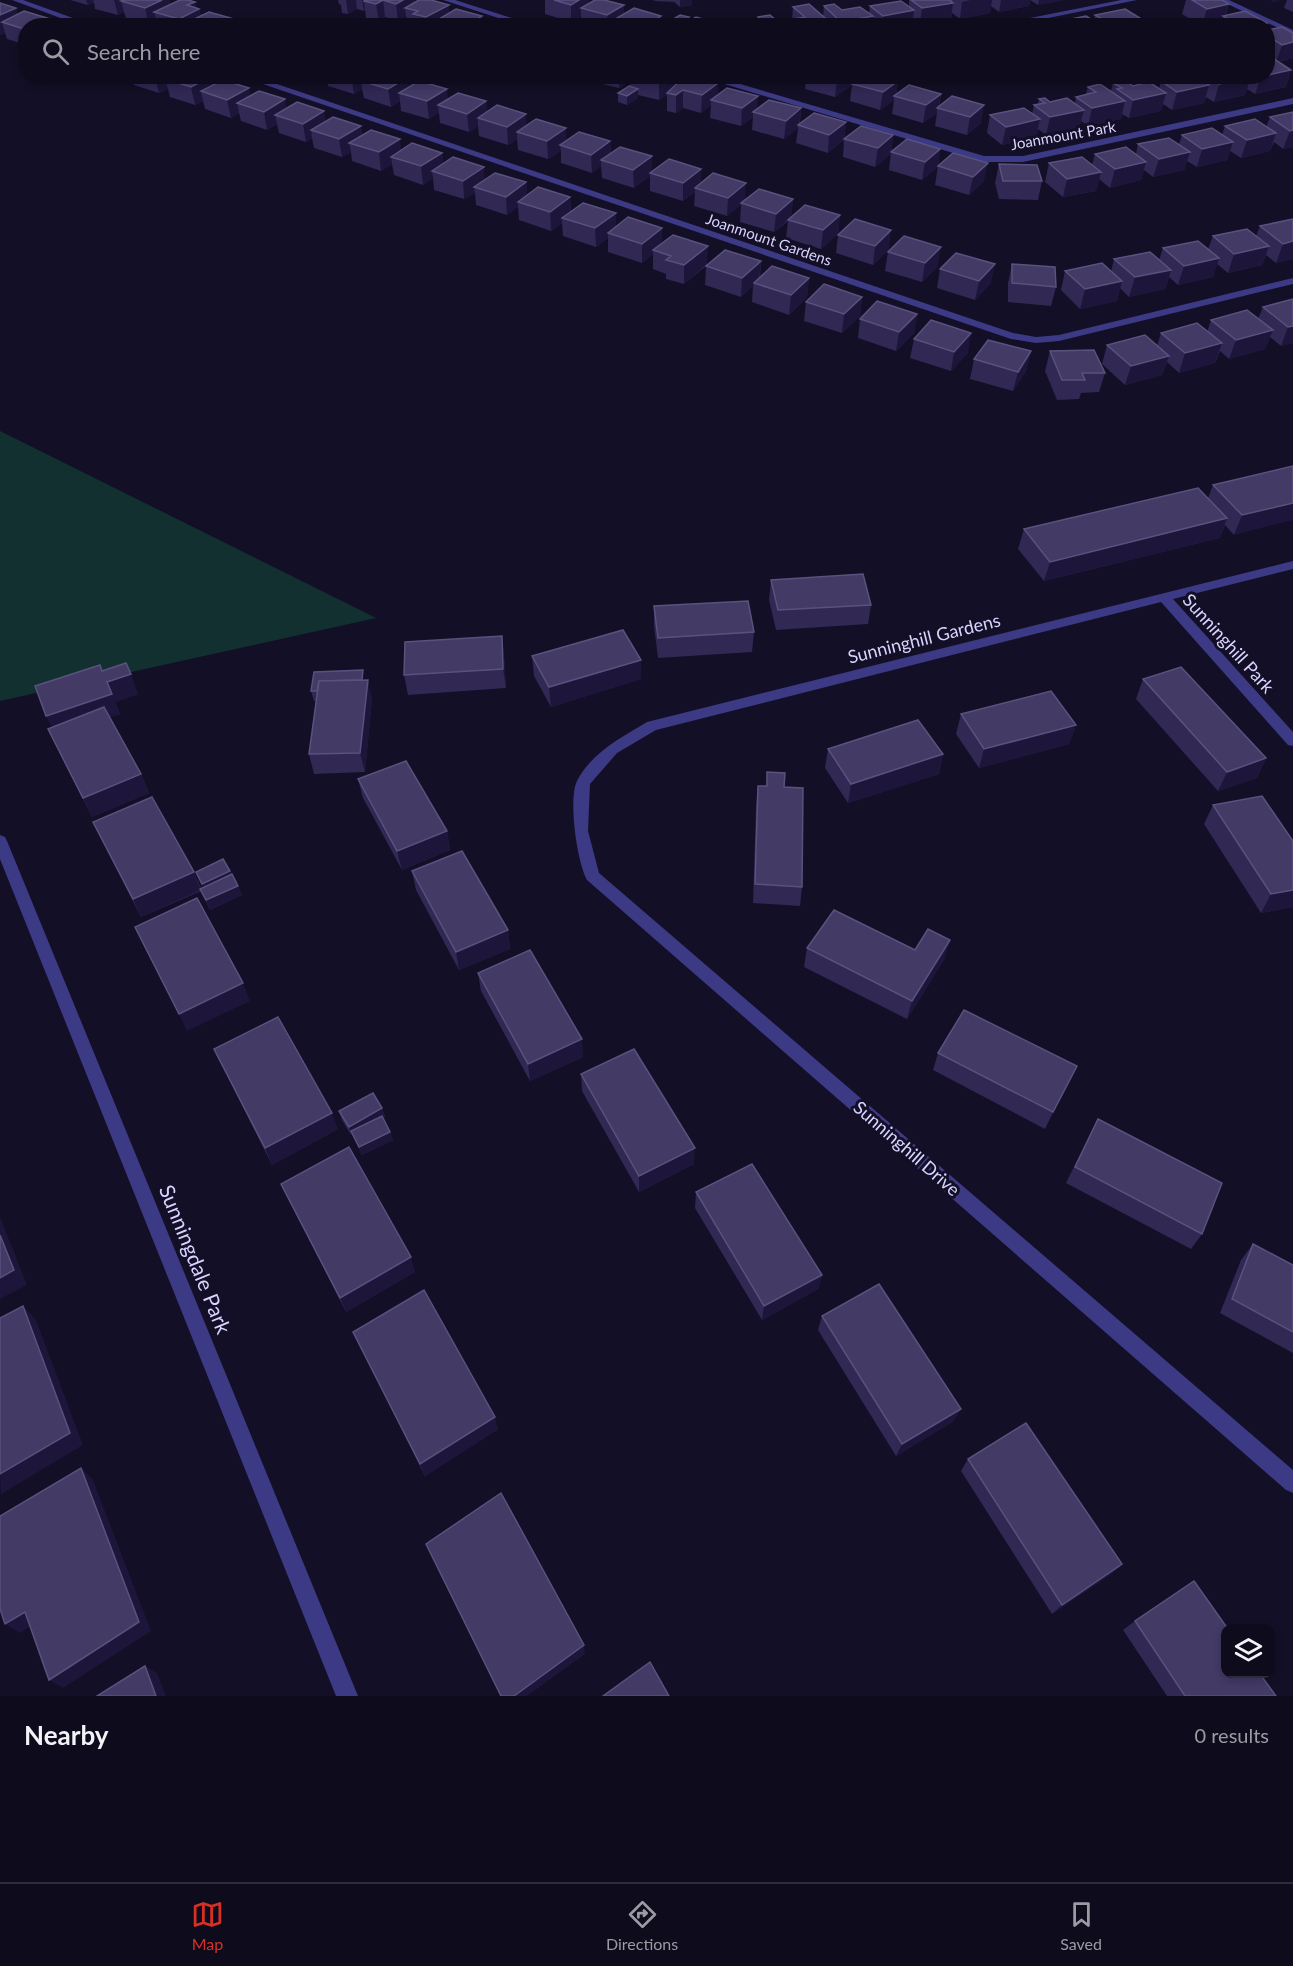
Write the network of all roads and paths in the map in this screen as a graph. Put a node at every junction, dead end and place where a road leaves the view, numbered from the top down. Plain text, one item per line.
1 (16, 0) edge
2 (447, 0) edge
3 (1134, 0) edge
4 (1223, 0) edge
5 (478, 1) edge
6 (462, 4) junction
7 (68, 18) edge
8 (507, 18) edge
9 (1037, 18) edge
10 (1261, 18) edge
11 (1275, 25) edge
12 (1293, 33) edge
13 (267, 84) edge
14 (729, 84) edge
15 (1293, 101) edge
16 (1293, 281) edge
17 (1293, 565) edge
18 (1163, 596) junction
19 (1293, 741) edge
20 (583, 783) joint
21 (0, 841) edge
22 (1293, 1483) edge
23 (347, 1696) edge

1 - 7 street
2 - 6 street
3 - 9 street
4 - 10 street
5 - 6 street
6 - 8 street
11 - 12 street
13 - 16 street, Joanmount Gardens
14 - 15 street, Joanmount Park
17 - 18 street, Sunninghill Gardens
18 - 19 street, Sunninghill Park
18 - 20 street, Sunninghill Gardens
20 - 22 street, Sunninghill Drive
21 - 23 street, Sunningdale Park

